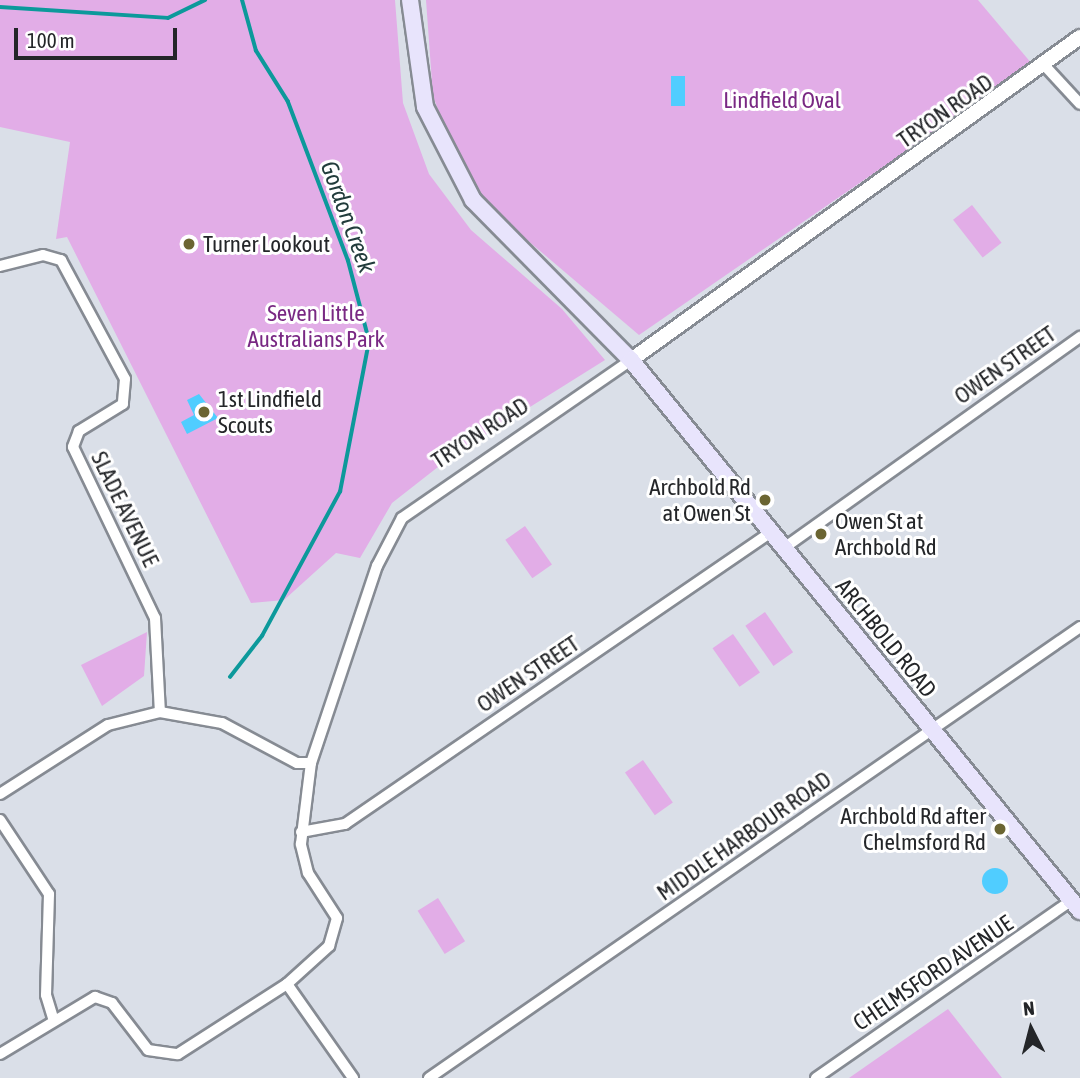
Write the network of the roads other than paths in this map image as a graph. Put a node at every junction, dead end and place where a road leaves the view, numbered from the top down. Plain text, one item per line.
1 (410, 0) edge
2 (1080, 37) edge
3 (1046, 67) junction
4 (1080, 104) edge
5 (0, 266) edge
6 (1080, 337) edge
7 (632, 360) junction
8 (771, 532) junction
9 (784, 548) junction
10 (1080, 627) edge
11 (160, 712) junction
12 (932, 730) junction
13 (311, 763) junction
14 (0, 794) edge
15 (0, 820) edge
16 (301, 832) junction
17 (1078, 908) edge
18 (287, 984) junction
19 (52, 1018) junction
20 (0, 1054) edge
21 (352, 1078) edge
22 (429, 1078) edge
23 (816, 1078) edge

1 - 7 main road, ARCHBOLD ROAD
2 - 3 street, TRYON ROAD
3 - 4 street
3 - 7 street, TRYON ROAD
5 - 11 street, SLADE AVENUE
6 - 9 street, OWEN STREET
7 - 8 main road, ARCHBOLD ROAD
7 - 13 street, TRYON ROAD
8 - 9 main road, ARCHBOLD ROAD
8 - 16 street, OWEN STREET
9 - 12 main road, ARCHBOLD ROAD
10 - 12 street, MIDDLE HARBOUR ROAD
11 - 13 street
11 - 14 street
12 - 17 main road, ARCHBOLD ROAD
12 - 22 street, MIDDLE HARBOUR ROAD
13 - 16 street, TRYON ROAD
15 - 19 street
16 - 18 street, TRYON ROAD
17 - 23 street, CHELMSFORD AVENUE
18 - 19 street
18 - 21 street
19 - 20 street

